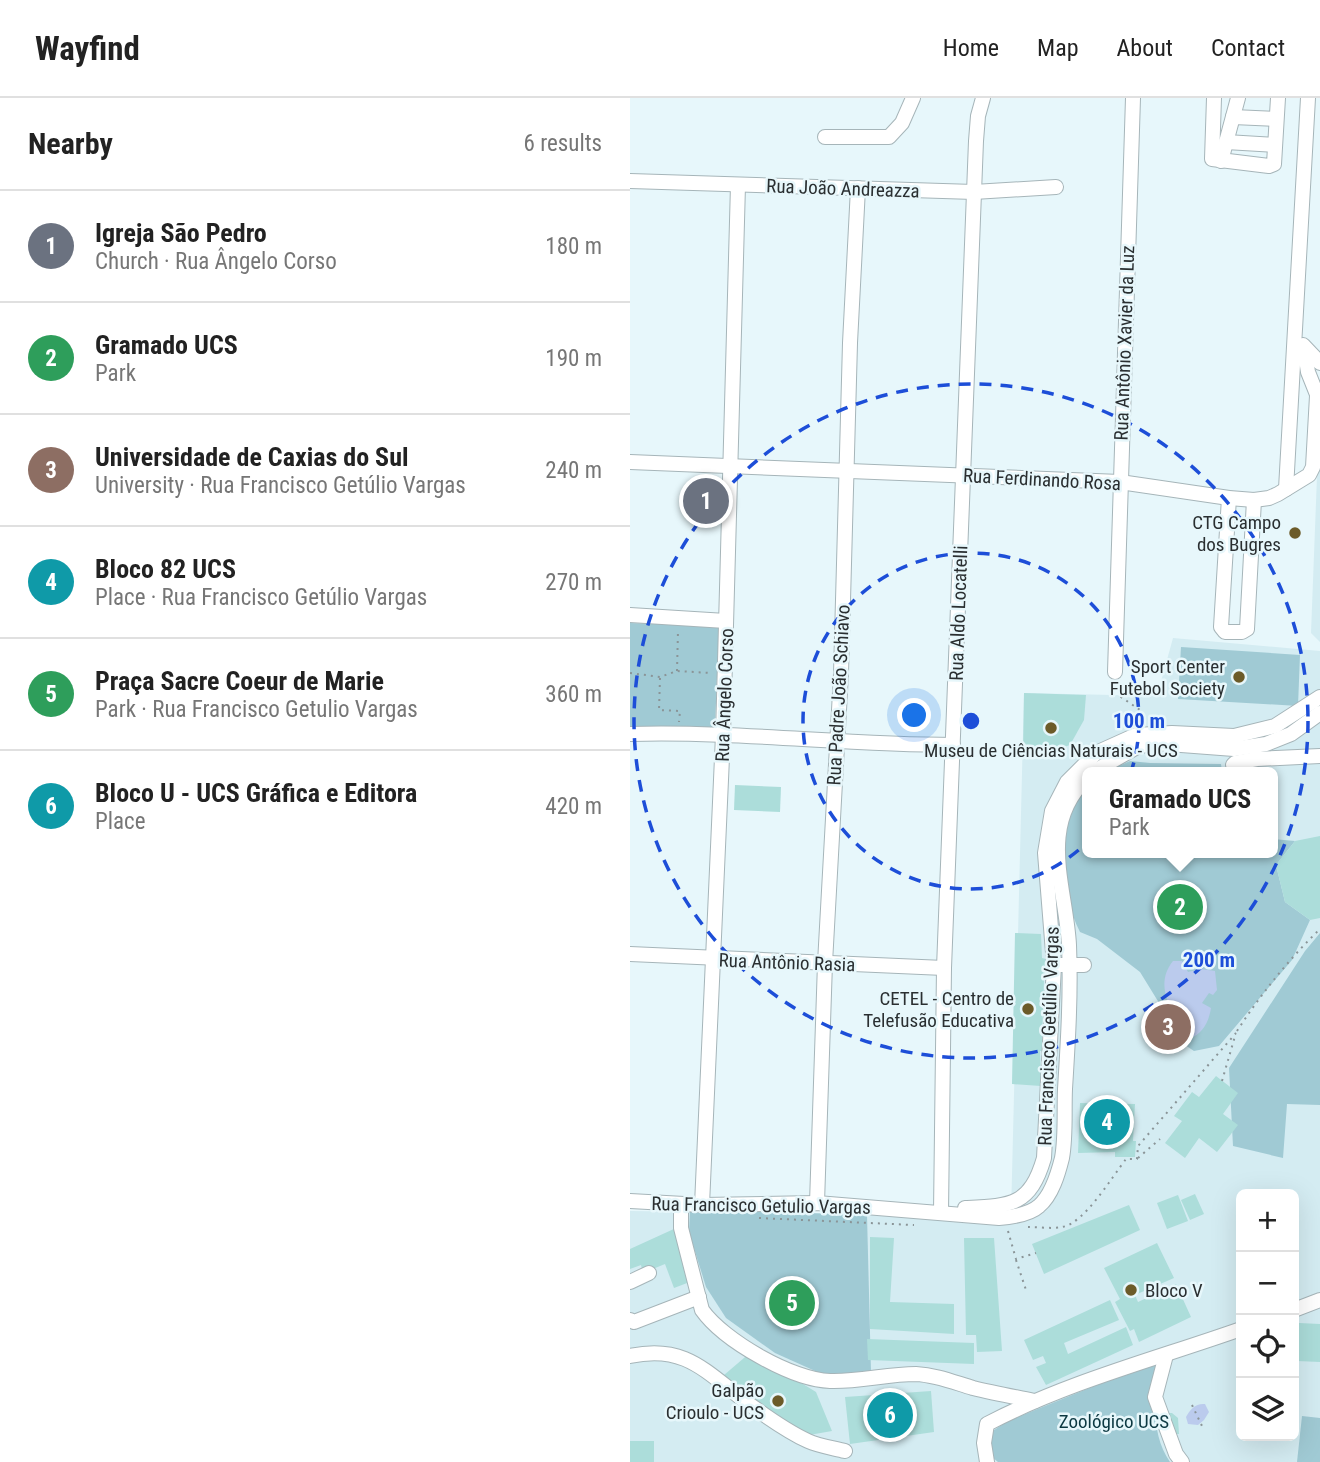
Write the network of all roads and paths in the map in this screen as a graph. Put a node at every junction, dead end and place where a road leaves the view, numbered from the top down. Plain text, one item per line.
1 (913, 98) edge
2 (983, 98) edge
3 (1133, 98) edge
4 (1214, 98) edge
5 (1238, 98) edge
6 (1278, 98) edge
7 (1308, 98) edge
8 (1233, 117) junction
9 (1276, 119) junction
10 (825, 137) dead end
11 (1226, 142) junction
12 (1275, 145) junction
13 (1216, 164) junction
14 (630, 181) edge
15 (738, 185) junction
16 (1056, 187) dead end
17 (858, 188) junction
18 (974, 192) junction
19 (1289, 324) junction
20 (1304, 346) junction
21 (1320, 363) edge
22 (1318, 399) edge
23 (630, 462) edge
24 (729, 466) junction
25 (846, 471) junction
26 (963, 476) junction
27 (1119, 482) junction
28 (1286, 489) junction
29 (1229, 498) junction
30 (1254, 500) junction
31 (1224, 574) junction
32 (1251, 576) junction
33 (630, 615) edge
34 (679, 619) junction
35 (726, 621) junction
36 (677, 671) junction
37 (1115, 672) joint
38 (630, 673) edge
39 (725, 673) junction
40 (660, 677) junction
41 (1320, 697) edge
42 (1140, 709) dead end
43 (1320, 713) edge
44 (1275, 726) junction
45 (678, 733) junction
46 (630, 734) edge
47 (723, 734) junction
48 (836, 742) junction
49 (953, 746) junction
50 (1266, 751) junction
51 (1320, 756) edge
52 (1233, 765) dead end
53 (1102, 767) edge
54 (1082, 783) edge
55 (1320, 929) edge
56 (630, 954) edge
57 (712, 959) junction
58 (825, 963) junction
59 (1061, 965) junction
60 (1084, 965) dead end
61 (944, 968) junction
62 (1236, 1033) junction
63 (1222, 1080) dead end
64 (1160, 1139) dead end
65 (1137, 1159) junction
66 (1029, 1192) joint
67 (630, 1201) edge
68 (817, 1203) junction
69 (681, 1204) junction
70 (702, 1205) junction
71 (1039, 1207) joint
72 (938, 1212) junction
73 (750, 1217) dead end
74 (916, 1225) dead end
75 (1007, 1227) dead end
76 (1019, 1227) dead end
77 (1036, 1253) dead end
78 (1016, 1259) junction
79 (649, 1273) dead end
80 (630, 1282) edge
81 (1027, 1293) dead end
82 (699, 1297) junction
83 (1320, 1300) edge
84 (1299, 1308) edge
85 (630, 1320) edge
86 (1236, 1331) edge
87 (1166, 1355) junction
88 (630, 1356) edge
89 (1035, 1401) junction
90 (1192, 1405) dead end
91 (1202, 1426) dead end
92 (845, 1451) dead end
93 (987, 1462) edge
94 (1182, 1462) edge

1 - 10 street
2 - 18 street, Rua Aldo Locatelli
3 - 27 street, Rua Antônio Xavier da Luz
4 - 13 street
5 - 8 street
6 - 9 street
7 - 19 street
8 - 9 street
8 - 11 street
9 - 12 street
11 - 12 street
11 - 13 street
12 - 13 street
14 - 15 street, Rua João Andreazza
15 - 17 street, Rua João Andreazza
15 - 24 street, Rua Ângelo Corso
16 - 18 street, Rua João Andreazza
17 - 18 street, Rua João Andreazza
17 - 25 street, Rua Padre João Schiavo
18 - 26 street, Rua Aldo Locatelli
19 - 20 street
19 - 28 street
20 - 21 street
20 - 22 street
22 - 28 street, Rua Ferdinando Rosa
23 - 24 street, Rua Ferdinando Rosa
24 - 25 street, Rua Ferdinando Rosa
24 - 35 street, Rua Ângelo Corso
25 - 26 street, Rua Ferdinando Rosa
25 - 48 street, Rua Padre João Schiavo
26 - 27 street, Rua Ferdinando Rosa
26 - 49 street, Rua Aldo Locatelli
27 - 29 street, Rua Ferdinando Rosa
27 - 37 street, Rua Antônio Xavier da Luz
28 - 30 street, Rua Ferdinando Rosa
29 - 30 street, Rua Ferdinando Rosa
29 - 31 street
30 - 32 street
31 - 32 street
31 - 32 street
33 - 34 street
34 - 35 street
34 - 36 path
35 - 39 street, Rua Ângelo Corso
36 - 39 path
36 - 40 path
37 - 42 path
38 - 40 path
39 - 47 street, Rua Ângelo Corso
40 - 45 path
41 - 44 street, Rua Francisco Getúlio Vargas
43 - 50 street
44 - 50 street
44 - 59 street, Rua Francisco Getúlio Vargas
45 - 46 street
45 - 47 street
47 - 48 street
47 - 57 street, Rua Ângelo Corso
48 - 49 street
48 - 58 street, Rua Padre João Schiavo
49 - 61 street, Rua Aldo Locatelli
50 - 51 street
50 - 52 street
50 - 53 street
54 - 59 street, Rua Francisco Getúlio Vargas
55 - 62 path
56 - 57 street, Rua Antônio Rasia
57 - 58 street, Rua Antônio Rasia
57 - 70 street, Rua Ângelo Corso
58 - 61 street, Rua Antônio Rasia
58 - 68 street, Rua Padre João Schiavo
59 - 60 street
59 - 66 street, Rua Francisco Getúlio Vargas
59 - 71 street, Rua Francisco Getúlio Vargas
61 - 72 street, Rua Aldo Locatelli
62 - 63 path
62 - 65 path
64 - 65 path
65 - 76 path
66 - 72 street, Rua Francisco Getulio Vargas
67 - 69 street, Rua Francisco Getulio Vargas
68 - 70 street, Rua Francisco Getulio Vargas
68 - 72 street, Rua Francisco Getulio Vargas
69 - 70 street, Rua Francisco Getulio Vargas
69 - 82 street
71 - 72 street, Rua Francisco Getulio Vargas
73 - 74 path
75 - 78 path
77 - 78 path
78 - 81 path
79 - 80 street
82 - 85 street
82 - 89 street
83 - 84 street
86 - 87 street
87 - 89 street
87 - 94 street
88 - 92 street
89 - 93 street
90 - 91 path

